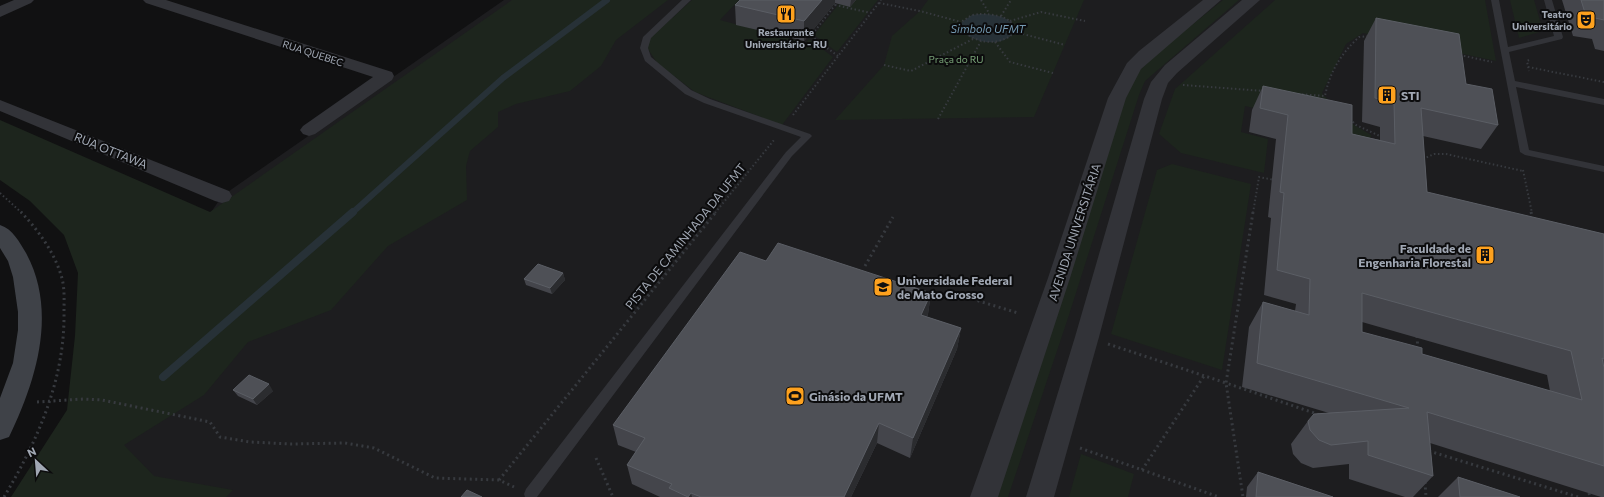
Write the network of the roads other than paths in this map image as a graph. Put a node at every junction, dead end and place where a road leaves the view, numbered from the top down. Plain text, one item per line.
1 (26, 0) edge
2 (151, 0) edge
3 (687, 0) edge
4 (1213, 0) edge
5 (1252, 0) edge
6 (1494, 0) edge
7 (1548, 0) edge
8 (0, 12) edge
9 (1505, 50) junction
10 (1511, 83) junction
11 (1604, 102) edge
12 (0, 105) edge
13 (309, 130) dead end
14 (1604, 169) edge
15 (222, 196) dead end
16 (0, 233) edge
17 (0, 429) edge
18 (531, 494) road end
19 (984, 497) edge
20 (1040, 497) edge

1 - 8 street
2 - 13 street, RUA QUEBEC
3 - 18 lane
4 - 19 street, AVENIDA UNIVERSITÁRIA
5 - 20 street
6 - 9 lane
7 - 9 lane
9 - 10 lane
10 - 11 lane
10 - 14 lane
12 - 15 street, RUA OTTAWA
16 - 17 main road

